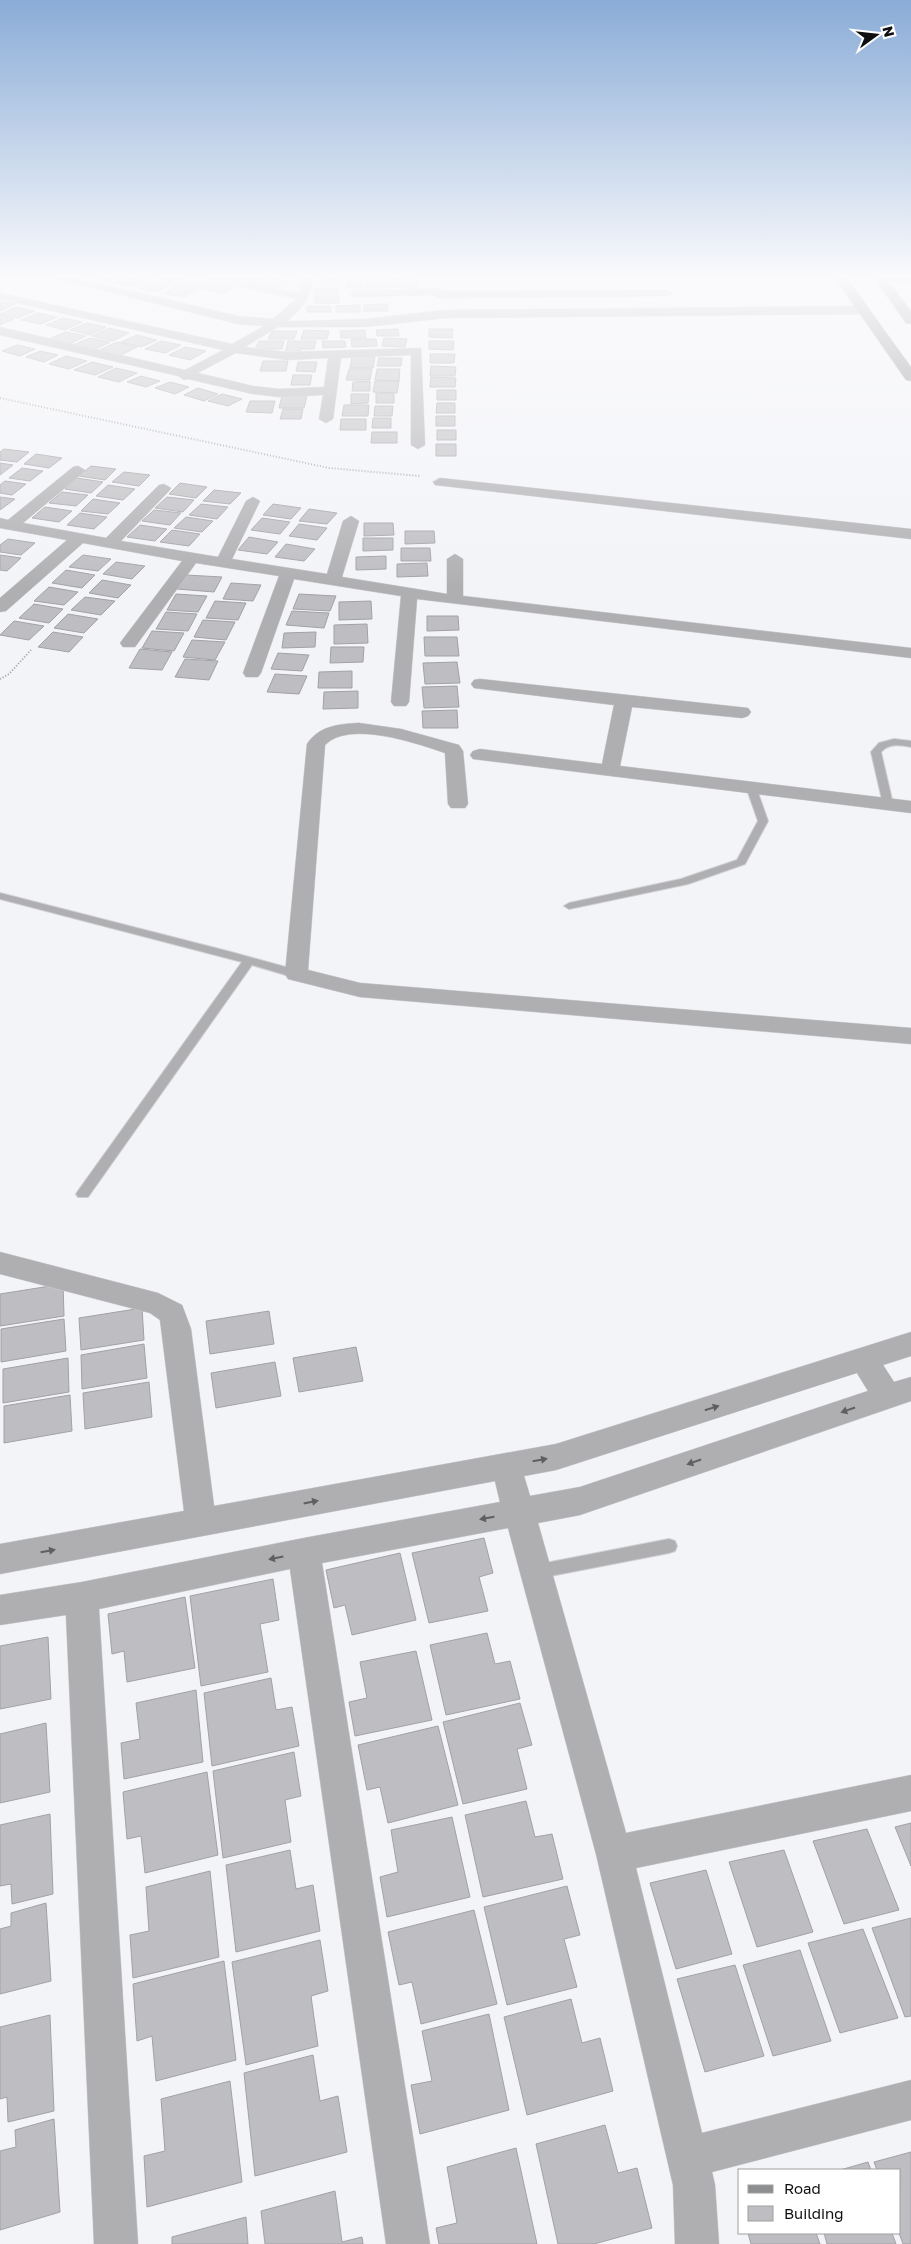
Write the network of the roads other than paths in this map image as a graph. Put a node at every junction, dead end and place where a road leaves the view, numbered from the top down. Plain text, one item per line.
1 (199, 379) edge
2 (331, 379) edge
3 (419, 379) edge
4 (329, 391) junction
5 (326, 419) dead end
6 (418, 446) dead end
7 (78, 470) dead end
8 (440, 482) dead end
9 (164, 488) dead end
10 (253, 501) dead end
11 (351, 521) dead end
12 (6, 524) edge
13 (911, 534) edge
14 (78, 539) junction
15 (110, 543) junction
16 (192, 558) junction
17 (455, 559) dead end
18 (223, 562) junction
19 (288, 573) junction
20 (334, 580) junction
21 (409, 593) junction
22 (456, 600) junction
23 (0, 607) edge
24 (129, 643) dead end
25 (911, 653) edge
26 (252, 673) dead end
27 (480, 684) dead end
28 (624, 701) junction
29 (400, 702) dead end
30 (742, 712) dead end
31 (911, 744) edge
32 (480, 755) dead end
33 (610, 770) junction
34 (751, 787) junction
35 (458, 804) dead end
36 (888, 804) junction
37 (911, 808) edge
38 (0, 896) edge
39 (569, 906) dead end
40 (249, 961) junction
41 (296, 974) junction
42 (911, 1036) edge
43 (82, 1194) dead end
44 (0, 1263) edge
45 (911, 1344) edge
46 (863, 1360) junction
47 (899, 1393) edge
48 (506, 1466) junction
49 (518, 1512) junction
50 (201, 1523) junction
51 (669, 1546) dead end
52 (304, 1552) junction
53 (0, 1559) edge
54 (535, 1572) junction
55 (82, 1597) junction
56 (0, 1610) edge
57 (911, 1793) edge
58 (614, 1854) junction
59 (911, 2100) edge
60 (687, 2158) junction
61 (116, 2244) edge
62 (408, 2244) edge
63 (697, 2244) edge

1 - 4 street
2 - 4 street
3 - 6 street
4 - 5 street
7 - 12 street
8 - 13 street
9 - 15 street
10 - 18 street
11 - 20 street
12 - 14 street
14 - 15 street
14 - 23 street
15 - 16 street
16 - 18 street
16 - 24 street
17 - 22 street
18 - 19 street
19 - 20 street
19 - 26 street
20 - 21 street
21 - 22 street
21 - 29 street
22 - 25 street
27 - 28 street
28 - 30 street
28 - 33 street
31 - 36 lane
32 - 33 street
33 - 34 street
34 - 36 street
34 - 39 lane
35 - 41 street
36 - 37 street
38 - 40 lane
40 - 41 lane
40 - 43 lane
41 - 42 street
44 - 50 street
45 - 46 street
46 - 47 street
48 -> 46 street
47 -> 49 street
48 - 49 street
50 -> 48 street
49 -> 52 street
49 - 54 street
53 -> 50 street
51 - 54 lane
52 -> 55 street
52 - 62 street
54 - 58 street
55 - 56 street
55 - 61 street
57 - 58 street
58 - 60 street
59 - 60 street
60 - 63 street

